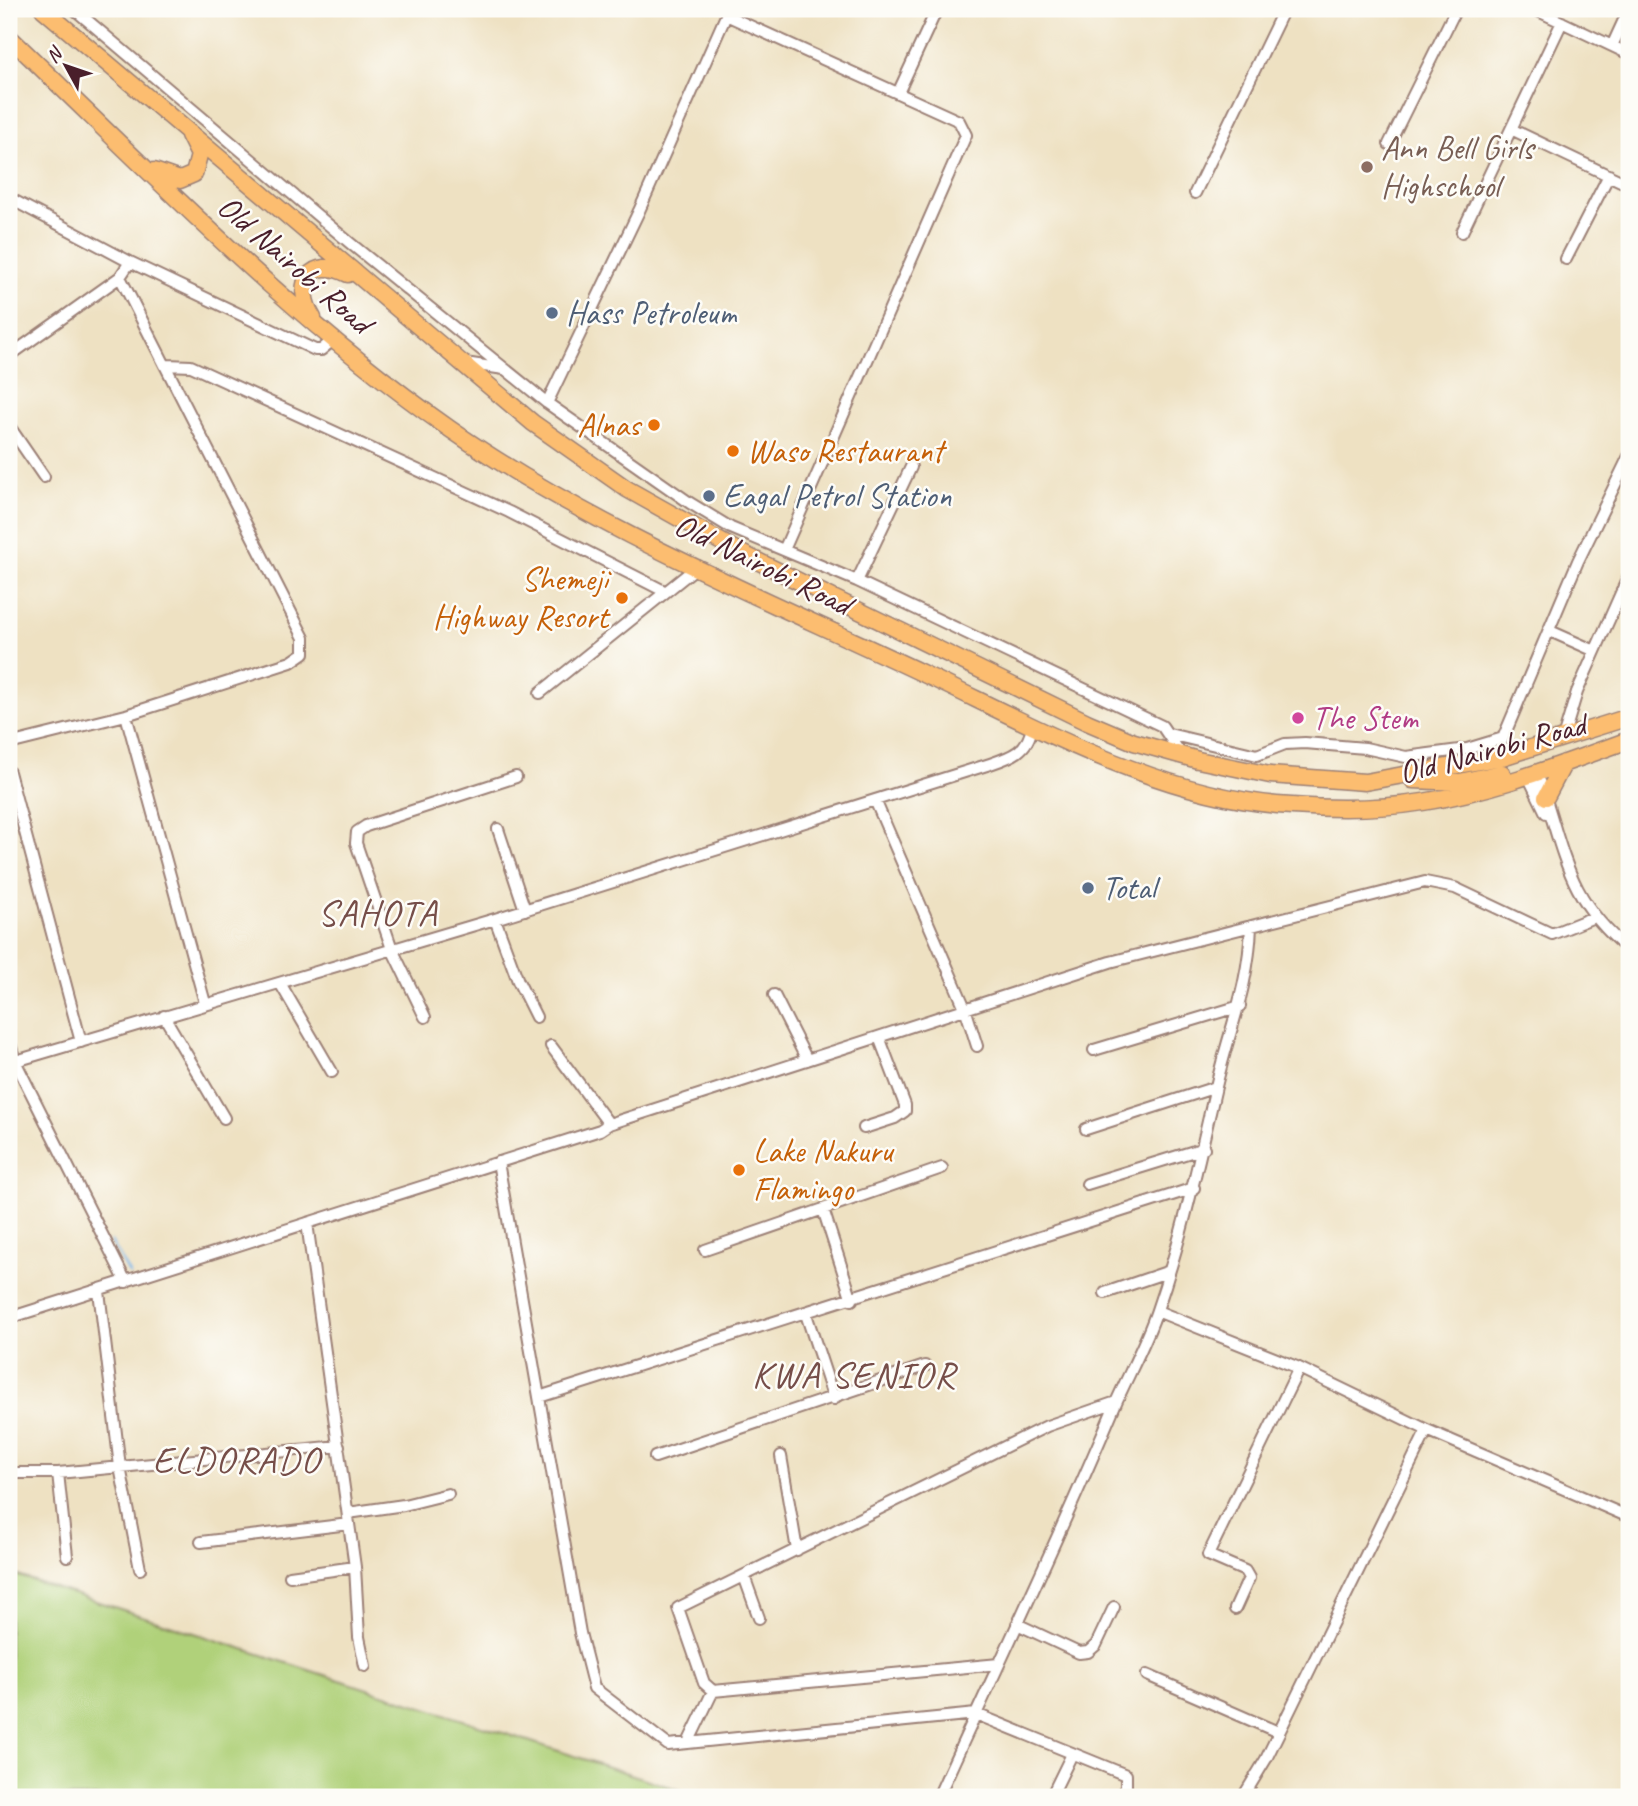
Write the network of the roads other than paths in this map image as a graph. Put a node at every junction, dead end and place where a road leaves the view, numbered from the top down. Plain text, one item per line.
1 (43, 9) edge
2 (74, 9) edge
3 (937, 9) edge
4 (1284, 9) edge
5 (1456, 9) edge
6 (1534, 9) edge
7 (1629, 9) edge
8 (727, 12) edge
9 (1562, 22) junction
10 (9, 37) edge
11 (1612, 46) junction
12 (1629, 54) edge
13 (898, 93) junction
14 (178, 123) junction
15 (1511, 129) junction
16 (1389, 145) dead end
17 (145, 167) junction
18 (1609, 175) junction
19 (1629, 185) edge
20 (1195, 193) dead end
21 (9, 198) edge
22 (1462, 232) dead end
23 (1566, 259) dead end
24 (130, 262) junction
25 (120, 277) junction
26 (365, 283) junction
27 (327, 336) junction
28 (9, 356) edge
29 (465, 363) junction
30 (167, 365) junction
31 (506, 369) junction
32 (547, 403) junction
33 (9, 426) edge
34 (1629, 456) edge
35 (911, 467) dead end
36 (44, 477) dead end
37 (784, 550) junction
38 (698, 566) junction
39 (1629, 575) edge
40 (857, 581) junction
41 (666, 592) junction
42 (1549, 631) junction
43 (1595, 651) junction
44 (540, 693) dead end
45 (126, 715) junction
46 (1629, 717) edge
47 (1032, 726) junction
48 (1629, 727) edge
49 (1170, 734) junction
50 (1563, 738) junction
51 (1500, 739) junction
52 (1629, 740) edge
53 (9, 744) edge
54 (1183, 757) junction
55 (1502, 757) junction
56 (1564, 763) junction
57 (9, 772) edge
58 (1532, 772) junction
59 (516, 777) dead end
60 (1394, 777) junction
61 (1365, 782) junction
62 (1546, 797) junction
63 (875, 800) junction
64 (1361, 806) junction
65 (1550, 818) junction
66 (498, 829) dead end
67 (525, 910) junction
68 (1594, 917) junction
69 (495, 919) junction
70 (1251, 926) junction
71 (392, 950) junction
72 (1629, 950) edge
73 (281, 983) junction
74 (774, 995) dead end
75 (205, 1003) junction
76 (1240, 1006) junction
77 (965, 1008) junction
78 (164, 1016) junction
79 (425, 1017) dead end
80 (536, 1017) dead end
81 (879, 1037) junction
82 (9, 1040) edge
83 (81, 1042) junction
84 (551, 1046) dead end
85 (977, 1046) dead end
86 (1094, 1050) dead end
87 (807, 1060) junction
88 (12, 1062) edge
89 (332, 1072) dead end
90 (1216, 1087) junction
91 (224, 1118) dead end
92 (609, 1124) junction
93 (864, 1128) dead end
94 (1086, 1129) dead end
95 (1204, 1148) junction
96 (498, 1162) junction
97 (942, 1168) dead end
98 (1087, 1184) dead end
99 (1194, 1188) junction
100 (823, 1209) junction
101 (307, 1223) junction
102 (705, 1250) dead end
103 (1167, 1272) junction
104 (125, 1282) junction
105 (99, 1291) junction
106 (1105, 1293) dead end
107 (852, 1300) junction
108 (1157, 1311) junction
109 (806, 1314) junction
110 (9, 1318) edge
111 (925, 1366) dead end
112 (1299, 1368) junction
113 (539, 1397) junction
114 (834, 1399) junction
115 (1116, 1402) junction
116 (1427, 1430) junction
117 (339, 1446) junction
118 (781, 1456) dead end
119 (655, 1457) dead end
120 (120, 1467) junction
121 (9, 1473) edge
122 (58, 1473) junction
123 (448, 1494) dead end
124 (1629, 1517) edge
125 (348, 1519) junction
126 (201, 1542) dead end
127 (797, 1549) junction
128 (67, 1556) dead end
129 (355, 1567) junction
130 (140, 1569) dead end
131 (290, 1576) dead end
132 (744, 1576) junction
133 (1114, 1607) dead end
134 (1235, 1609) dead end
135 (759, 1618) dead end
136 (1017, 1624) junction
137 (999, 1664) junction
138 (365, 1666) dead end
139 (1147, 1675) dead end
140 (713, 1691) junction
141 (976, 1714) junction
142 (1278, 1732) junction
143 (688, 1743) junction
144 (1072, 1754) junction
145 (939, 1797) edge
146 (1051, 1797) edge
147 (1121, 1797) edge
148 (1243, 1797) edge

1 - 14 highway, Old Nairobi Road
2 - 31 street
3 - 13 street
4 - 20 street
5 - 16 street
6 - 9 street
7 - 11 street
8 - 13 street
8 - 32 street
9 - 11 street
9 - 15 street
10 - 17 highway, Old Nairobi Road
11 - 12 street
13 - 37 street
14 - 17 highway
14 - 26 highway, Old Nairobi Road
15 - 18 street
15 - 22 street
17 - 27 highway, Old Nairobi Road
18 - 19 street
18 - 23 street
21 - 24 street
24 - 25 street
24 - 27 street
25 - 28 street
25 - 30 street
26 - 27 highway
26 - 29 highway, Old Nairobi Road
27 - 38 highway, Old Nairobi Road
29 - 31 street
29 - 54 highway, Old Nairobi Road
30 - 41 street
30 - 45 street
31 - 32 street
32 - 37 street
33 - 36 street
34 - 42 street
35 - 40 street
37 - 40 street
38 - 41 street
38 - 47 highway, Old Nairobi Road
39 - 43 street
40 - 49 street
41 - 44 street
42 - 43 street
42 - 51 street
43 - 50 street
45 - 53 street
45 - 75 street
46 - 50 highway, Old Nairobi Road
47 - 63 street
47 - 64 highway, Old Nairobi Road
48 - 58 highway
49 - 51 street
49 - 54 street
50 - 55 highway, Old Nairobi Road
51 - 55 street
52 - 56 highway, Old Nairobi Road
54 - 61 highway, Old Nairobi Road
55 - 60 highway, Old Nairobi Road
56 - 58 highway, Old Nairobi Road
56 - 62 highway
57 - 83 street
58 - 60 highway
58 - 62 street
58 - 64 highway, Old Nairobi Road
58 - 65 street
59 - 71 street
60 - 61 highway, Old Nairobi Road
61 - 64 highway
62 - 65 street
63 - 67 street
63 - 77 street
65 - 68 street
66 - 67 street
67 - 69 street
68 - 70 street
68 - 72 street
69 - 71 street
69 - 80 street
70 - 76 street
70 - 77 street
71 - 73 street
71 - 79 street
73 - 75 street
73 - 89 street
74 - 87 street
75 - 78 street
76 - 86 street
76 - 90 street
77 - 81 street
77 - 85 street
78 - 83 street
78 - 91 street
81 - 87 street
81 - 93 street
82 - 88 street
83 - 88 street
84 - 92 street
87 - 92 street
88 - 104 street
90 - 94 street
90 - 95 street
92 - 96 street
95 - 98 street
95 - 99 street
96 - 101 street
96 - 113 street
97 - 100 street
99 - 103 street
99 - 107 street
100 - 102 street
100 - 107 street
101 - 104 street
101 - 117 street
103 - 106 street
103 - 108 street
104 - 105 street
105 - 110 street
105 - 120 street
107 - 109 street
108 - 112 street
108 - 115 street
109 - 113 street
109 - 114 street
111 - 114 street
112 - 116 street
112 - 134 street
113 - 143 street
114 - 119 street
115 - 127 street
115 - 136 street
116 - 124 street
116 - 142 street
117 - 120 street
117 - 125 street
118 - 127 street
120 - 122 street
120 - 130 street
121 - 122 street
122 - 128 street
123 - 125 street
125 - 126 street
125 - 129 street
127 - 132 street
129 - 131 street
129 - 138 street
132 - 135 street
132 - 140 street
133 - 136 street
136 - 137 street
137 - 140 street
137 - 141 street
139 - 142 street
140 - 143 street
141 - 143 street
141 - 144 street
141 - 145 street
142 - 148 street
144 - 146 street
144 - 147 street

